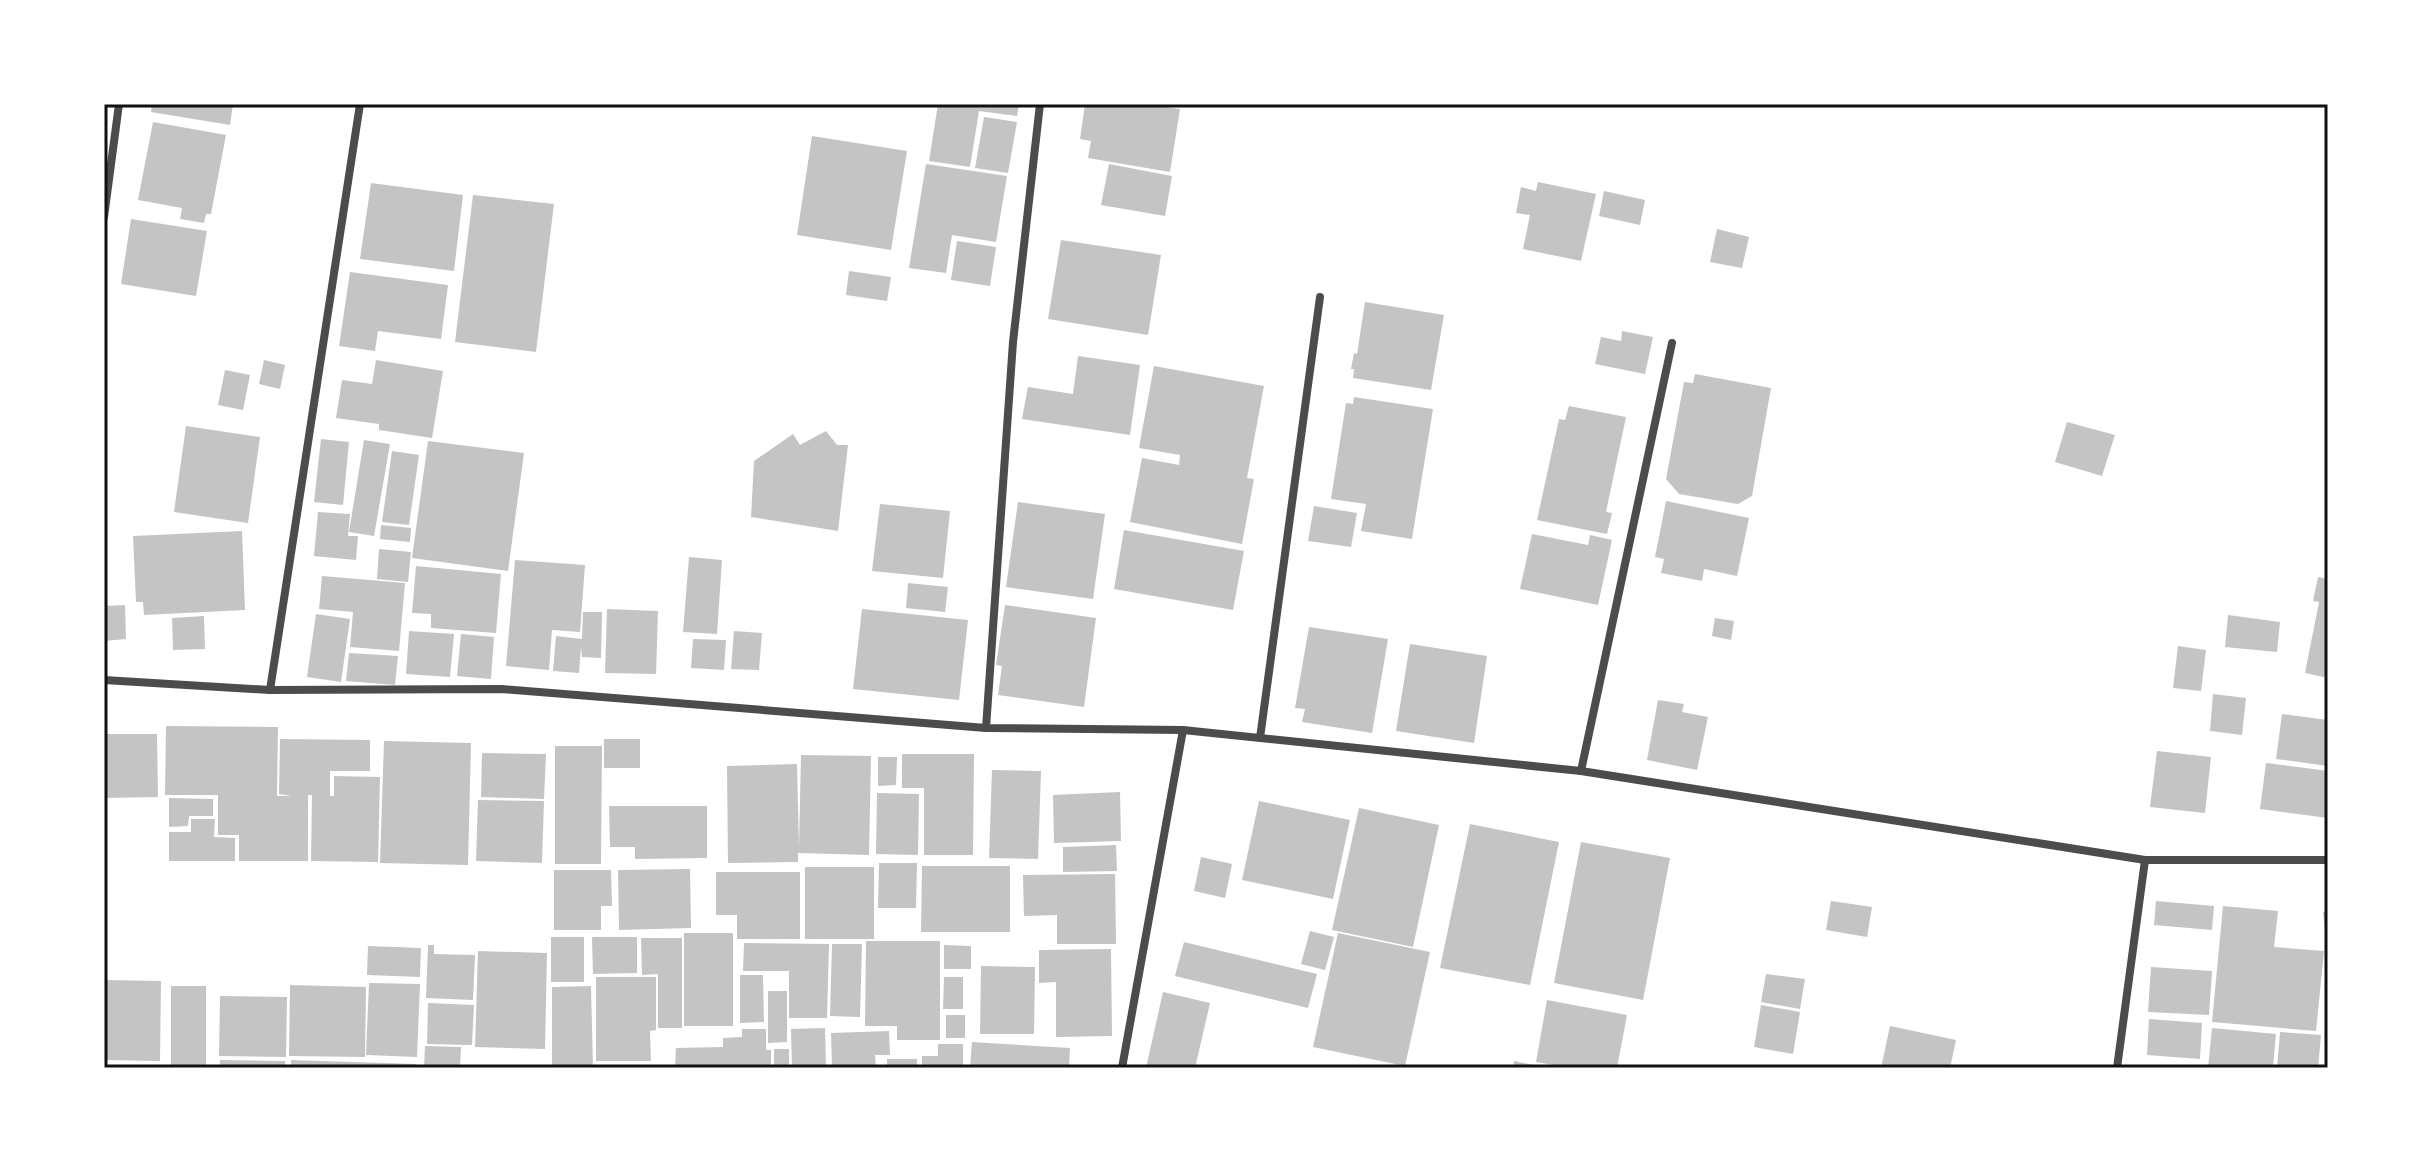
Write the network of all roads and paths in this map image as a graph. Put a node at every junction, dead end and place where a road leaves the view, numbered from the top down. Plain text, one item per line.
1 (119, 104) edge
2 (360, 104) edge
3 (1040, 104) edge
4 (104, 217) edge
5 (1320, 297) dead end
6 (1672, 343) dead end
7 (104, 680) edge
8 (270, 690) junction
9 (986, 728) junction
10 (1183, 730) junction
11 (1260, 738) junction
12 (1581, 771) junction
13 (2145, 860) junction
14 (2328, 860) edge
15 (1122, 1068) edge
16 (2117, 1068) edge

1 - 4 street
2 - 8 street
3 - 9 street
5 - 11 street
6 - 12 street
7 - 8 street
8 - 9 street
9 - 10 street
10 - 11 street
10 - 15 street
11 - 12 street
12 - 13 street
13 - 14 street
13 - 16 street

